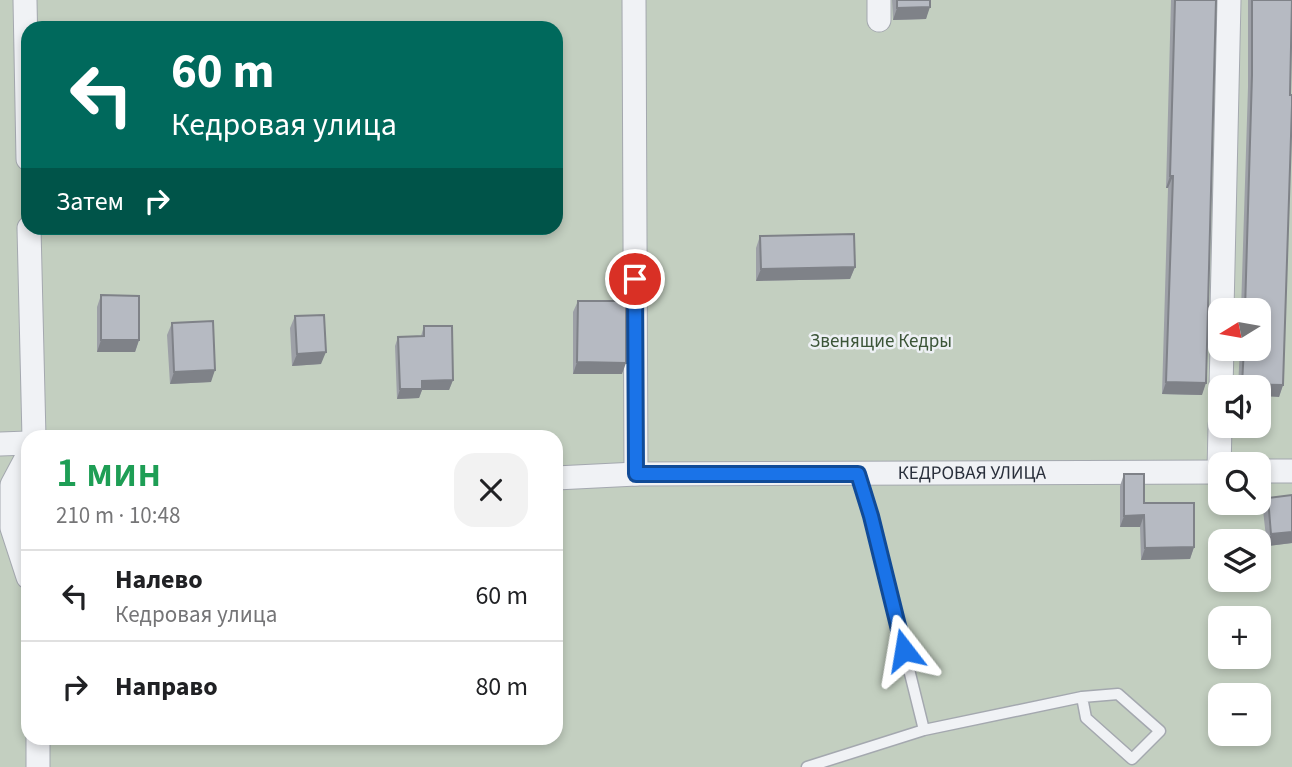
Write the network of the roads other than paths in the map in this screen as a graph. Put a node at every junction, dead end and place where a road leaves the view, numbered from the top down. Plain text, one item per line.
1 (25, 0) edge
2 (634, 0) edge
3 (1229, 0) edge
4 (25, 21) edge
5 (29, 235) edge
6 (1222, 298) edge
7 (34, 430) edge
8 (21, 443) edge
9 (0, 444) edge
10 (21, 468) edge
11 (1271, 471) edge
12 (1292, 471) edge
13 (1208, 472) edge
14 (636, 474) junction
15 (858, 474) junction
16 (563, 478) edge
17 (21, 556) edge
18 (1082, 697) junction
19 (924, 730) junction
20 (38, 745) edge
21 (38, 767) edge
22 (807, 767) edge

1 - 4 street
2 - 14 street
3 - 6 street
5 - 7 street
8 - 9 street
10 - 17 street
11 - 12 street
13 - 15 street, КЕДРОВАЯ УЛИЦА
14 - 15 street, КЕДРОВАЯ УЛИЦА
14 - 16 street, КЕДРОВАЯ УЛИЦА
15 - 19 lane
18 - 18 lane
18 - 19 lane
19 - 22 lane
20 - 21 street

